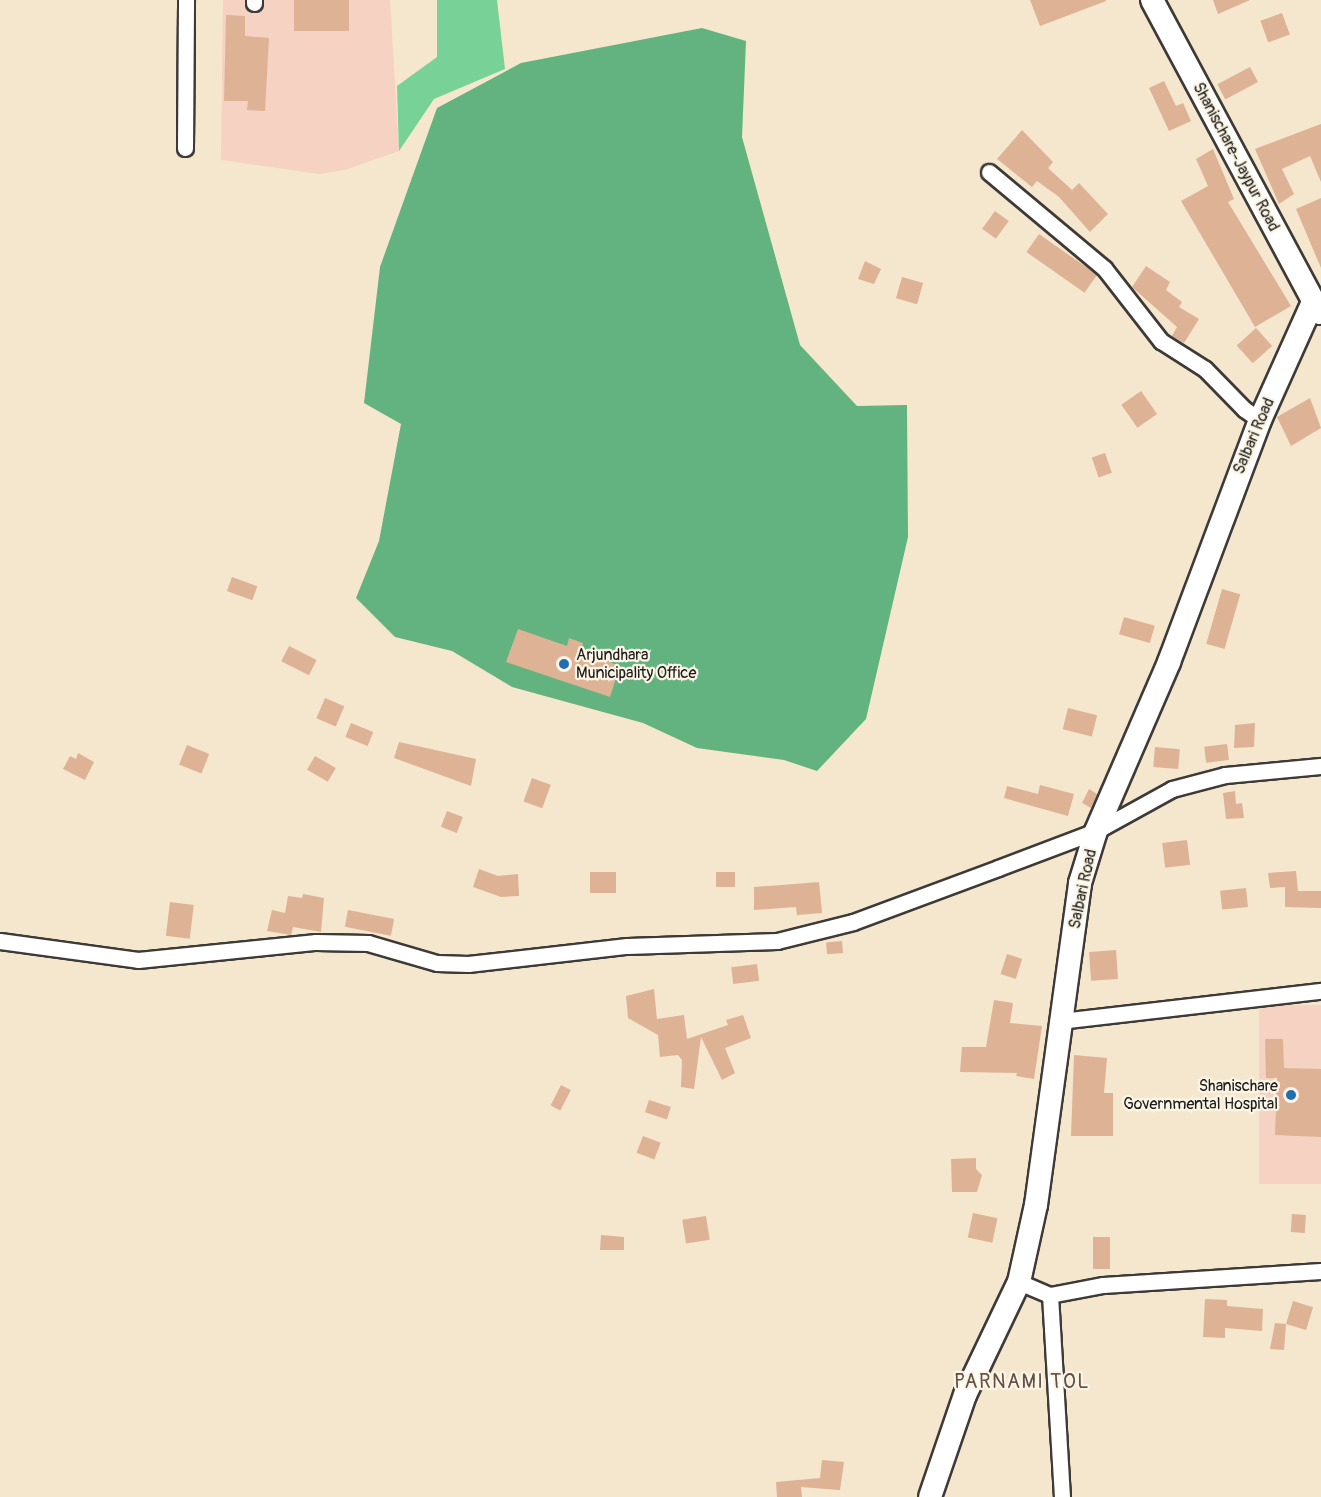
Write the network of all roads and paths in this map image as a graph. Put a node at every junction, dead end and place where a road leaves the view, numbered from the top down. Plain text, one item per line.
1 (186, 0) edge
2 (1152, 0) edge
3 (185, 148) dead end
4 (989, 172) dead end
5 (1317, 308) edge
6 (1260, 420) junction
7 (1321, 766) edge
8 (1096, 831) junction
9 (0, 941) edge
10 (1321, 991) edge
11 (1060, 1021) junction
12 (1321, 1271) edge
13 (1019, 1282) junction
14 (1050, 1295) junction
15 (930, 1497) edge
16 (1062, 1497) edge

1 - 3 street
2 - 5 street, Shanischare-Jaypur Road
4 - 6 street
5 - 6 street, Salbari Road
6 - 8 street, Salbari Road
7 - 8 street
8 - 9 street
8 - 11 street, Salbari Road
10 - 11 street
11 - 13 street, Salbari Road
12 - 14 street
13 - 14 street
13 - 15 street, Salbari Road
14 - 16 street

